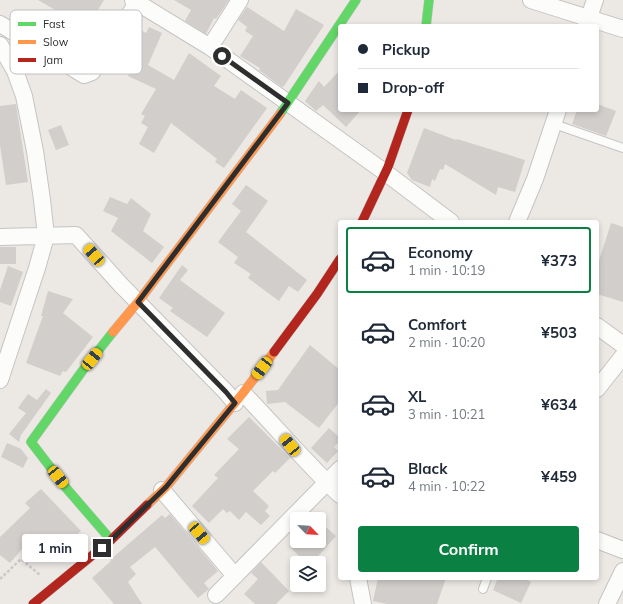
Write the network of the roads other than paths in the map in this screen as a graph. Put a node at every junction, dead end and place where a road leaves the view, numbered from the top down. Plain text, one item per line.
1 (240, 0) edge
2 (356, 0) edge
3 (429, 0) edge
4 (531, 0) edge
5 (594, 0) edge
6 (135, 2) edge
7 (587, 22) edge
8 (0, 24) edge
9 (340, 24) edge
10 (426, 24) edge
11 (597, 24) edge
12 (599, 24) edge
13 (338, 27) edge
14 (623, 29) edge
15 (10, 30) edge
16 (0, 45) edge
17 (210, 47) junction
18 (10, 62) edge
19 (16, 74) edge
20 (288, 103) junction
21 (407, 112) edge
22 (556, 117) edge
23 (623, 148) edge
24 (386, 173) junction
25 (363, 220) edge
26 (449, 220) edge
27 (518, 220) edge
28 (46, 236) junction
29 (0, 237) edge
30 (338, 262) edge
31 (138, 302) junction
32 (599, 327) edge
33 (623, 345) edge
34 (623, 356) edge
35 (0, 380) edge
36 (599, 386) edge
37 (239, 398) junction
38 (338, 471) edge
39 (327, 483) junction
40 (162, 490) junction
41 (338, 493) edge
42 (111, 540) junction
43 (599, 541) edge
44 (623, 550) edge
45 (623, 572) edge
46 (235, 576) junction
47 (358, 580) edge
48 (486, 580) edge
49 (483, 589) dead end
50 (216, 595) dead end
51 (33, 604) edge
52 (363, 604) edge
53 (607, 604) edge

1 - 17 street
2 - 9 street
3 - 10 street
4 - 7 street
5 - 7 street
6 - 17 street
7 - 11 street
8 - 15 street
12 - 14 street
13 - 20 street
16 - 18 street
17 - 20 street
19 - 28 street
20 - 24 street
20 - 31 street
21 - 24 street
22 - 23 lane
22 - 27 street
24 - 25 street
24 - 26 street
28 - 29 street
28 - 31 street
28 - 35 street
30 - 37 street
31 - 37 street
31 - 42 street
32 - 33 street
34 - 36 street
37 - 39 street
37 - 40 street
38 - 39 street
39 - 41 street
39 - 46 street
40 - 42 street
40 - 46 street
42 - 51 street
43 - 44 street
45 - 53 street
46 - 50 street
47 - 52 street
48 - 49 lane

